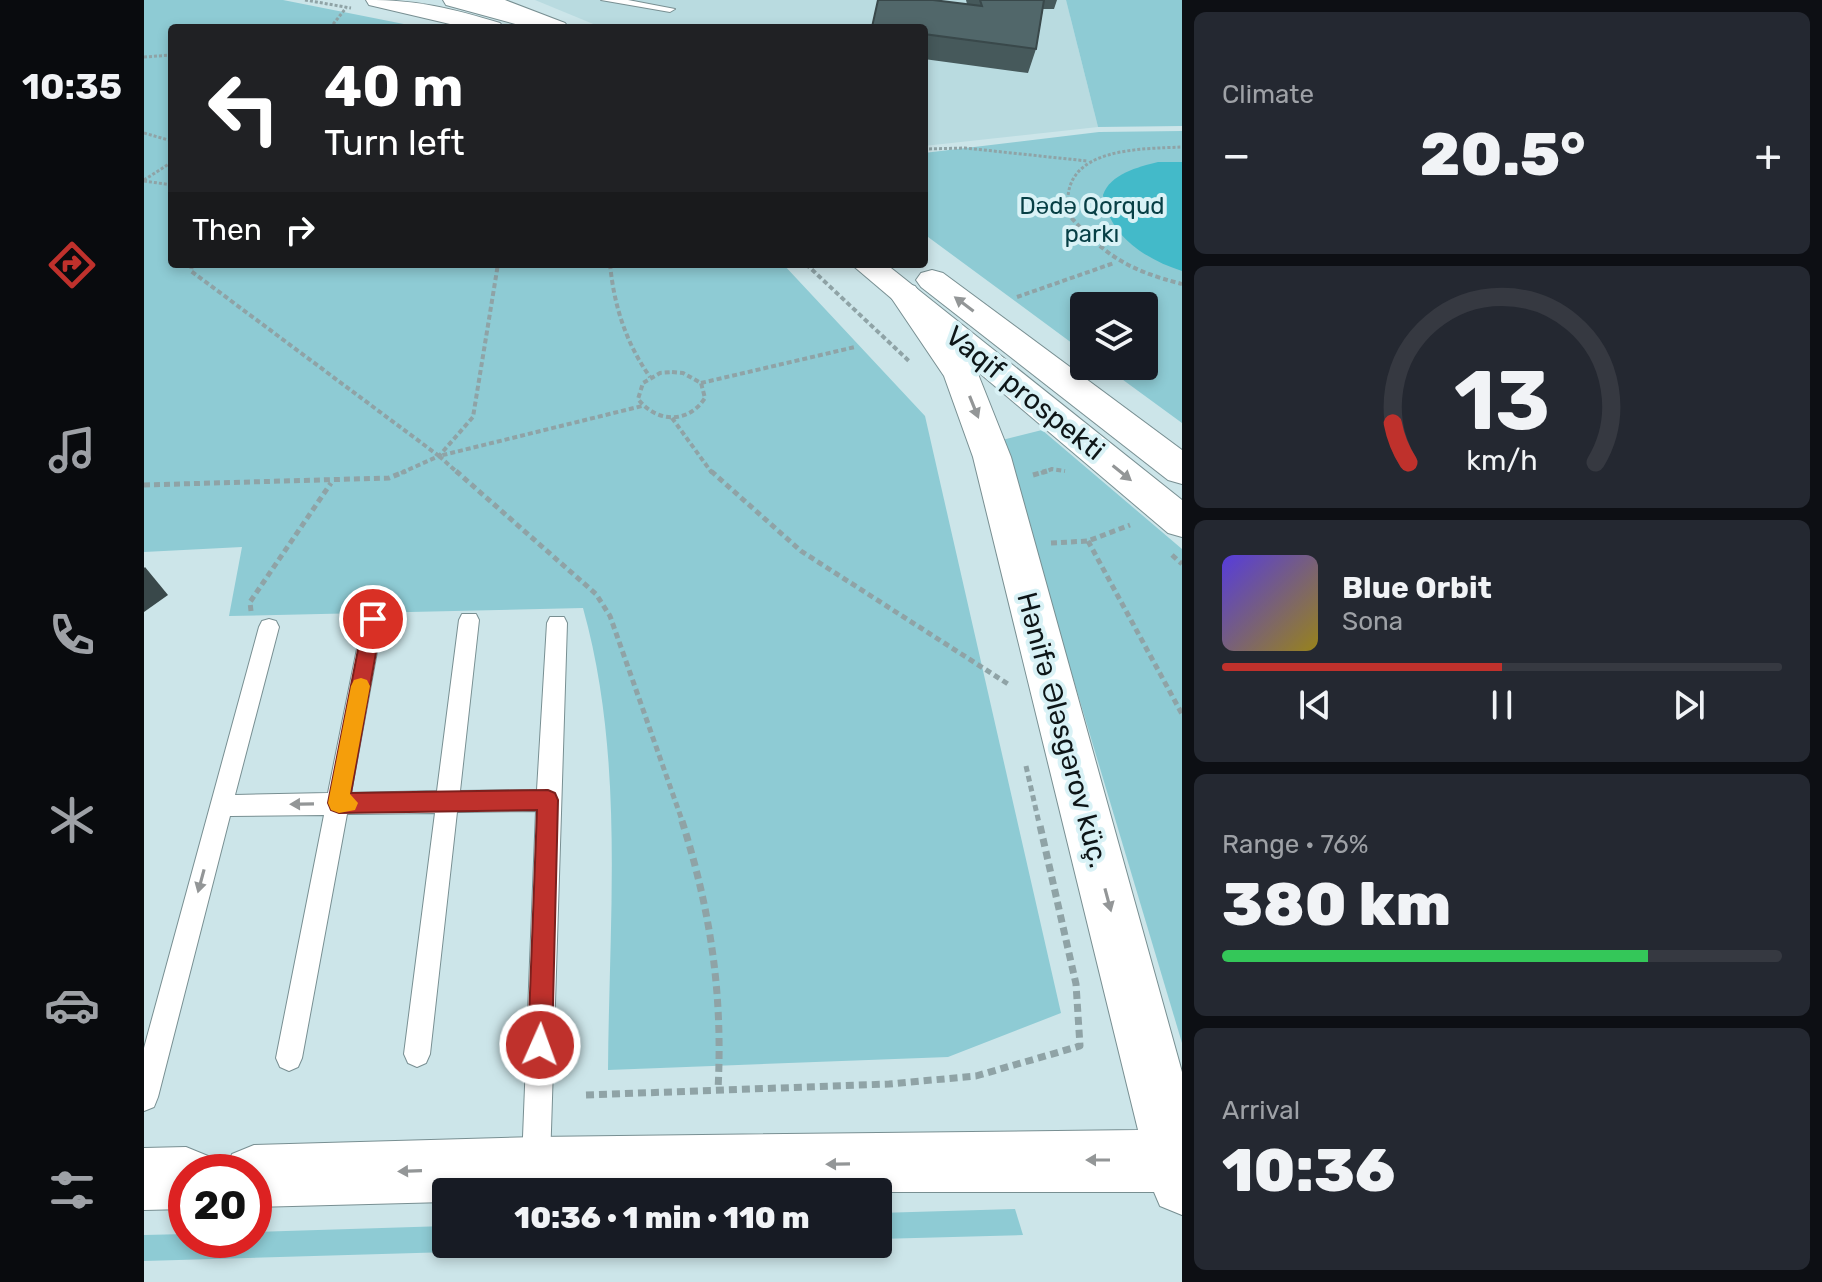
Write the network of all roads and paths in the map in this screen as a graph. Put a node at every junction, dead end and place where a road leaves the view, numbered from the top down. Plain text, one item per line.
1 (377, 0) edge
2 (395, 0) edge
3 (485, 0) edge
4 (606, 0) edge
5 (448, 6) edge
6 (346, 8) dead end
7 (670, 9) dead end
8 (333, 24) edge
9 (484, 24) edge
10 (536, 24) edge
11 (546, 24) edge
12 (168, 55) edge
13 (144, 57) edge
14 (144, 133) edge
15 (168, 140) edge
16 (1182, 147) edge
17 (928, 149) edge
18 (1088, 161) junction
19 (168, 165) edge
20 (144, 181) edge
21 (168, 184) edge
22 (1115, 263) junction
23 (191, 268) edge
24 (497, 268) edge
25 (610, 268) edge
26 (810, 268) edge
27 (878, 268) edge
28 (908, 279) edge
29 (1182, 284) edge
30 (1017, 297) dead end
31 (855, 347) dead end
32 (916, 368) dead end
33 (650, 377) junction
34 (701, 383) junction
35 (642, 406) junction
36 (672, 418) junction
37 (439, 456) junction
38 (1182, 470) edge
39 (1076, 472) dead end
40 (332, 482) junction
41 (1028, 483) dead end
42 (144, 485) edge
43 (1124, 513) dead end
44 (1176, 538) edge
45 (1088, 541) junction
46 (1051, 559) dead end
47 (1182, 564) edge
48 (373, 619) dead end
49 (469, 620) dead end
50 (557, 623) dead end
51 (269, 627) joint
52 (1005, 673) dead end
53 (1008, 684) junction
54 (1011, 699) dead end
55 (1182, 714) edge
56 (1025, 759) dead end
57 (548, 800) junction
58 (448, 801) junction
59 (339, 803) junction
60 (220, 806) junction
61 (417, 1054) dead end
62 (289, 1058) dead end
63 (718, 1090) junction
64 (586, 1095) dead end
65 (144, 1097) edge
66 (536, 1168) junction
67 (1180, 1169) edge
68 (272, 1175) edge
69 (168, 1178) edge
70 (144, 1179) edge

1 - 5 main road
2 - 5 main road
3 - 11 main road
4 - 7 lane
5 - 9 main road
5 - 10 main road
6 - 8 path
12 - 13 path
14 - 15 path
16 - 18 path
17 - 18 path
18 - 22 path
19 - 20 path
20 - 21 path
22 - 29 path
22 - 30 path
23 - 37 path
24 - 37 path
25 - 33 path
26 - 32 path
27 - 28 main road, Vaqif prospekti
38 -> 28 main road, Vaqif prospekti
28 -> 44 main road, Vaqif prospekti
28 -> 67 main road, Hənifə Ələsgərov küç.
31 - 34 path
33 - 34 path
33 - 35 path
34 - 36 path
35 - 36 path
35 - 37 path
36 - 53 path
37 - 40 path
37 - 63 path
39 - 41 path
40 - 42 path
40 - 51 path
43 - 45 path
44 - 47 path
45 - 46 path
45 - 55 path
48 - 59 lane
49 - 58 lane
50 - 57 lane
51 - 60 lane
52 - 53 path
53 - 54 path
56 - 63 path
57 - 58 lane
57 - 66 lane
58 - 59 lane
58 - 61 lane
59 -> 60 lane
59 - 62 lane
60 -> 65 lane
63 - 64 path
67 -> 66 main road
66 -> 68 main road
69 - 70 main road

